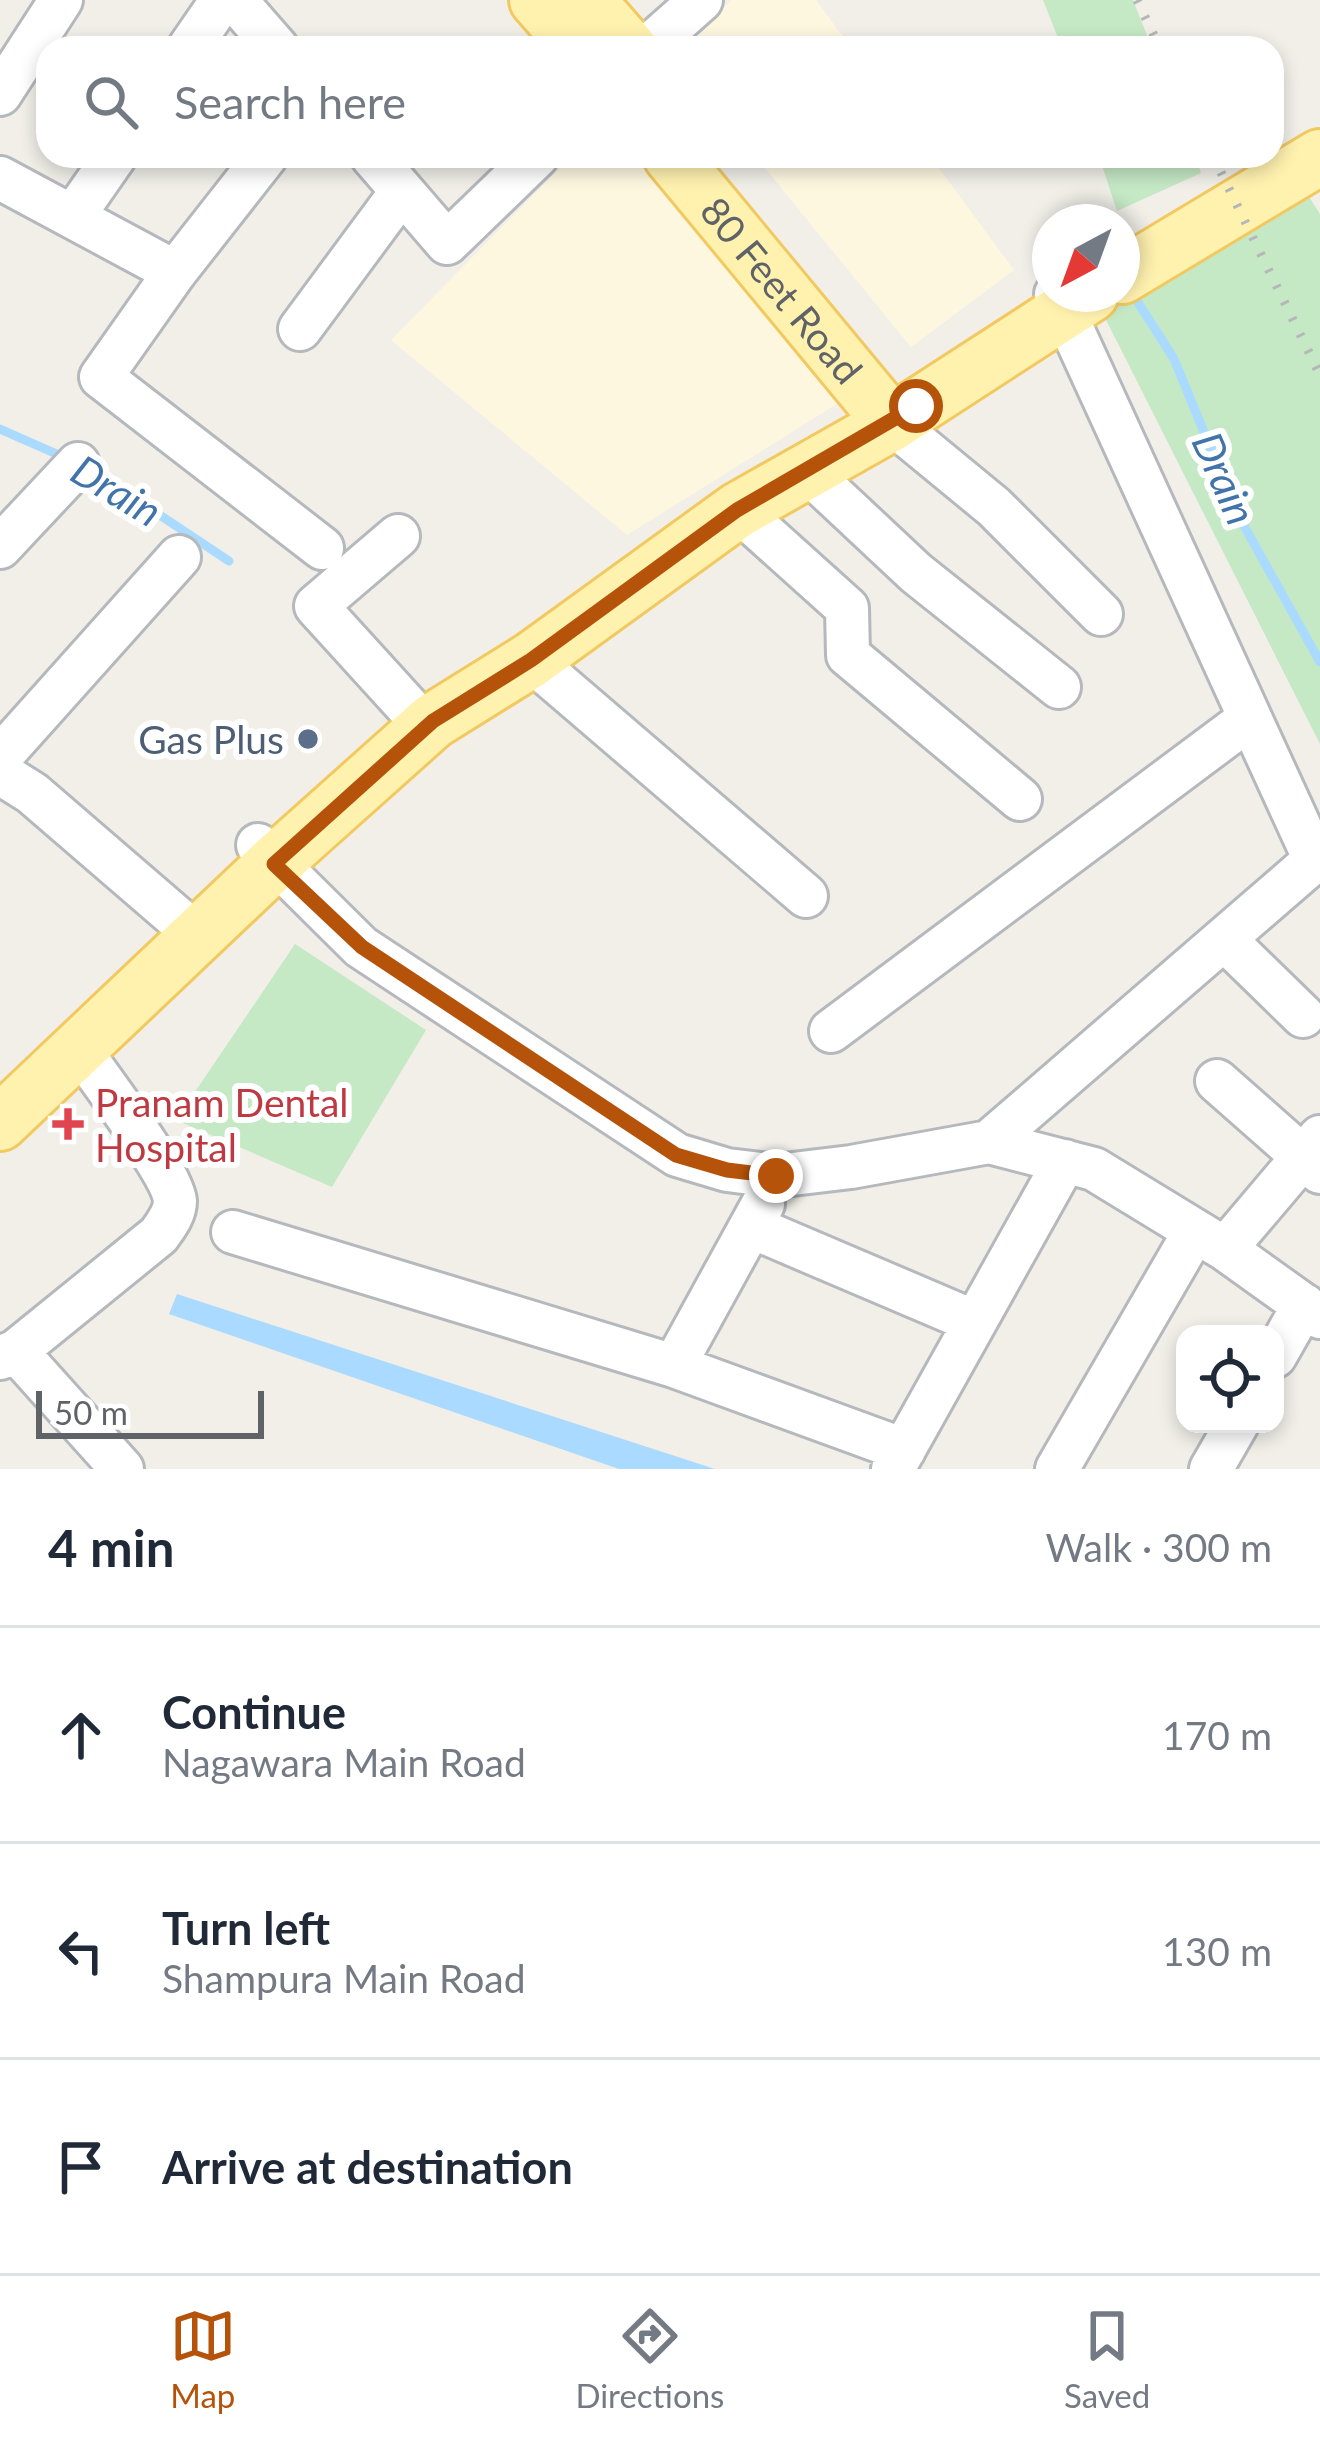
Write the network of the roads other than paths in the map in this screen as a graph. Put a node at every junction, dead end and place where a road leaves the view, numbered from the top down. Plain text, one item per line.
1 (61, 0) edge
2 (222, 0) edge
3 (235, 0) edge
4 (537, 0) edge
5 (587, 0) edge
6 (701, 0) edge
7 (38, 36) edge
8 (197, 36) edge
9 (266, 36) edge
10 (568, 36) edge
11 (618, 36) edge
12 (660, 36) edge
13 (36, 39) edge
14 (0, 94) edge
15 (1320, 135) edge
16 (1284, 158) edge
17 (1320, 158) edge
18 (107, 168) edge
19 (257, 168) edge
20 (383, 168) edge
21 (525, 168) edge
22 (681, 168) edge
23 (726, 168) edge
24 (1267, 168) edge
25 (0, 178) edge
26 (402, 190) junction
27 (74, 214) junction
28 (1140, 240) edge
29 (1140, 265) edge
30 (175, 272) junction
31 (1040, 312) edge
32 (1072, 312) edge
33 (300, 329) dead end
34 (893, 401) junction
35 (78, 464) dead end
36 (805, 469) junction
37 (737, 510) junction
38 (398, 536) dead end
39 (0, 547) edge
40 (322, 548) dead end
41 (179, 557) dead end
42 (1101, 614) dead end
43 (531, 660) junction
44 (1059, 687) dead end
45 (407, 706) junction
46 (1250, 718) junction
47 (1, 771) edge
48 (1020, 800) dead end
49 (266, 854) junction
50 (806, 896) dead end
51 (188, 928) junction
52 (1224, 938) junction
53 (1303, 1016) dead end
54 (831, 1031) dead end
55 (80, 1050) junction
56 (1217, 1081) dead end
57 (0, 1084) edge
58 (0, 1123) edge
59 (989, 1142) junction
60 (1314, 1156) edge
61 (1065, 1161) junction
62 (776, 1176) junction
63 (752, 1227) junction
64 (232, 1232) dead end
65 (1210, 1240) junction
66 (1312, 1311) edge
67 (975, 1322) junction
68 (1284, 1345) edge
69 (8, 1355) edge
70 (674, 1366) junction
71 (1232, 1433) edge
72 (898, 1459) edge
73 (122, 1469) edge
74 (1057, 1469) edge
75 (1211, 1469) edge

1 - 7 street
2 - 8 street
3 - 9 street
4 - 10 main road
5 - 11 main road
6 - 12 street
13 - 14 street
15 - 16 main road
17 - 29 main road
18 - 27 street
19 - 30 street
20 - 26 street
21 - 26 street
22 - 34 main road, 80 Feet Road
23 - 34 main road, 80 Feet Road
24 - 28 main road
25 - 27 street
26 - 33 street
27 - 30 street
30 - 40 street
31 - 34 main road
32 - 46 street
34 - 36 main road
34 - 42 street
34 - 45 main road
35 - 39 street
36 - 37 main road
36 - 44 street
37 - 43 main road
37 - 48 street
38 - 45 street
41 - 47 street
43 - 49 main road
43 - 50 street
45 - 49 main road
46 - 52 street
46 - 54 street
47 - 51 street
49 - 51 main road
49 - 62 street
51 - 55 main road
51 - 57 main road
52 - 53 street
52 - 59 street
55 - 58 main road
55 - 69 street
56 - 60 street
59 - 61 street
59 - 62 street
60 - 65 street
61 - 65 street
61 - 67 street
62 - 63 street
63 - 67 street
63 - 70 street
64 - 70 street
65 - 66 street
65 - 74 street
66 - 68 street
67 - 72 street
69 - 73 street
70 - 72 street
71 - 75 street

